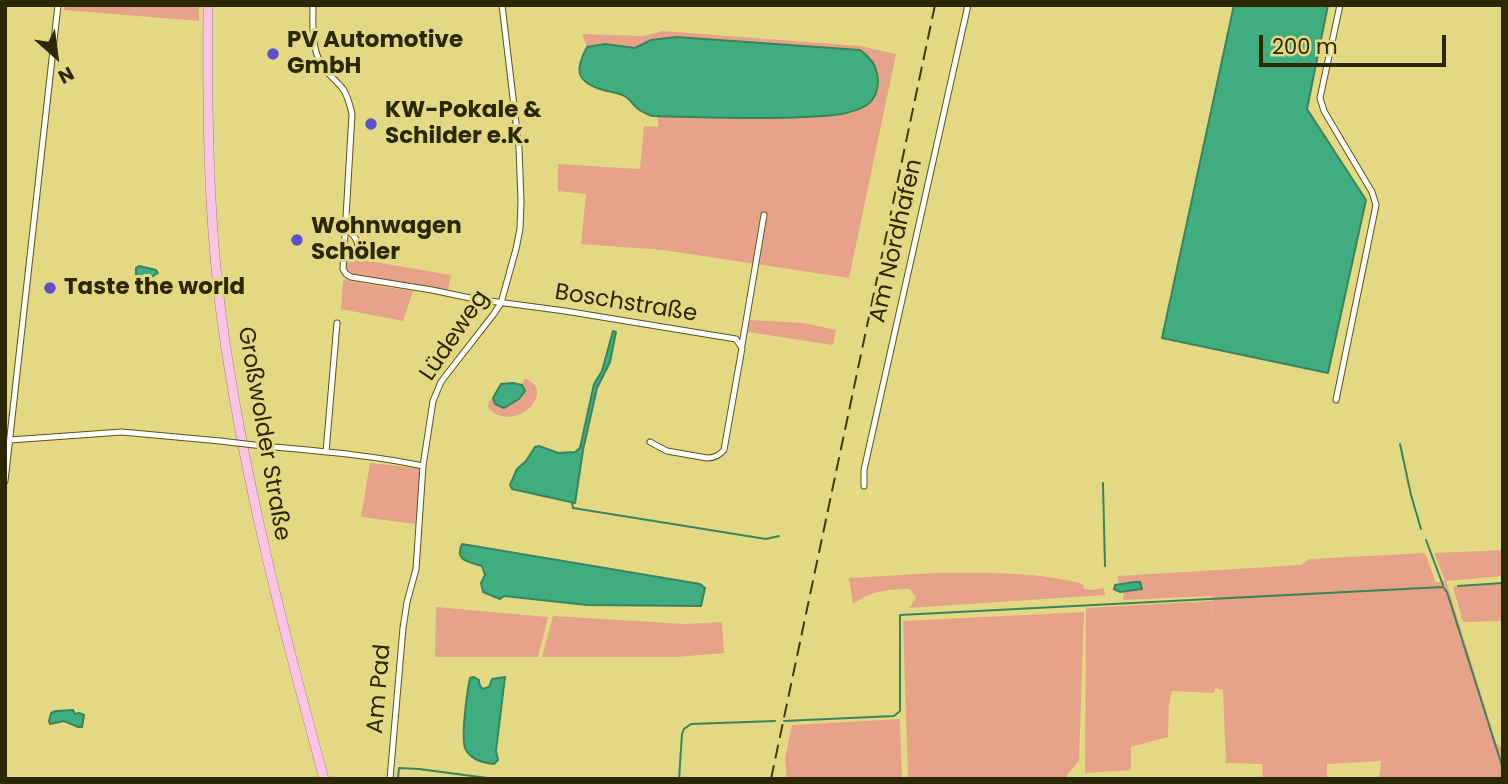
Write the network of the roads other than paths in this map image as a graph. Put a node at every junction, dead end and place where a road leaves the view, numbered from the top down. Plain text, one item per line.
1 (58, 5) edge
2 (208, 5) edge
3 (313, 5) edge
4 (502, 5) edge
5 (968, 5) edge
6 (1340, 5) edge
7 (764, 215) dead end
8 (346, 229) junction
9 (344, 250) junction
10 (501, 303) junction
11 (337, 323) dead end
12 (742, 348) junction
13 (1336, 400) dead end
14 (10, 440) junction
15 (650, 442) dead end
16 (326, 452) junction
17 (7, 455) edge
18 (423, 466) junction
19 (5, 481) edge
20 (864, 486) dead end
21 (407, 602) joint
22 (324, 779) edge
23 (390, 779) edge

1 - 14 street
2 - 22 main road, Großwolder Straße
3 - 8 street
4 - 10 street, Lüdeweg
5 - 20 street, Am Nordhafen
6 - 13 street
7 - 12 street
8 - 9 street
8 - 9 street
9 - 10 street, Boschstraße
10 - 12 street, Boschstraße
10 - 18 street, Lüdeweg
11 - 16 street
12 - 15 street
14 - 16 street, bridge
14 - 17 street
16 - 18 street
17 - 19 street
18 - 21 street, Lüdeweg
21 - 23 street, Am Pad

